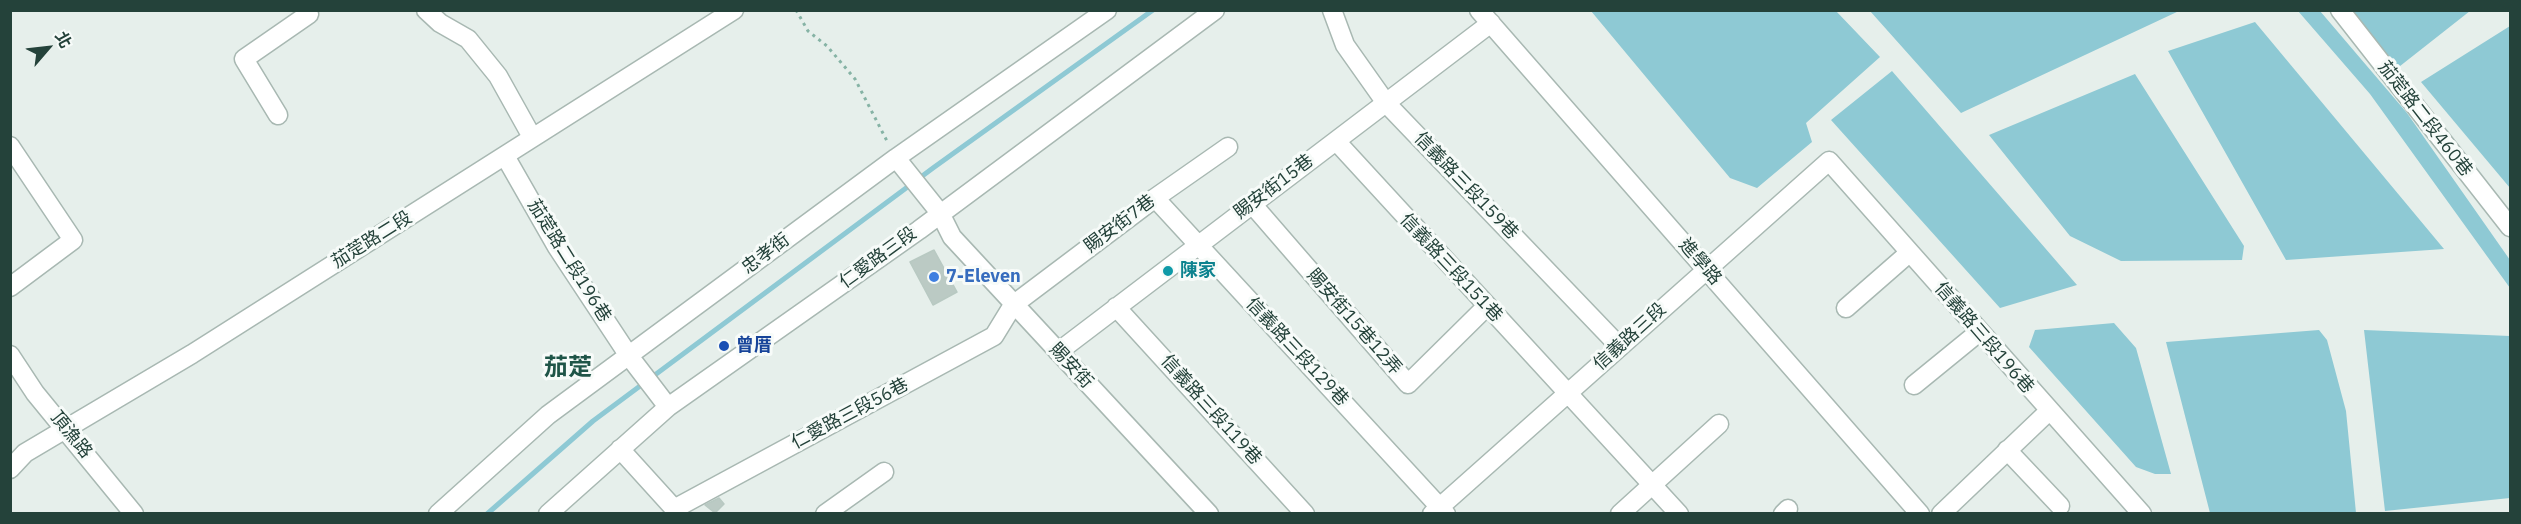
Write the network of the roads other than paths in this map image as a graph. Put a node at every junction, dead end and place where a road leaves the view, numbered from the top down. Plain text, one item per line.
1 (426, 10) edge
2 (734, 10) edge
3 (1107, 10) edge
4 (1215, 10) edge
5 (1332, 10) edge
6 (2340, 10) edge
7 (310, 12) edge
8 (1485, 17) edge
9 (1386, 103) junction
10 (278, 115) dead end
11 (532, 137) junction
12 (1336, 141) junction
13 (10, 146) edge
14 (1228, 147) dead end
15 (505, 156) junction
16 (1829, 161) joint
17 (901, 164) junction
18 (1155, 198) junction
19 (1252, 204) junction
20 (940, 213) junction
21 (2511, 227) edge
22 (1198, 244) junction
23 (1909, 253) junction
24 (1707, 270) junction
25 (10, 287) edge
26 (1013, 304) junction
27 (1116, 307) junction
28 (1486, 307) junction
29 (1846, 309) dead end
30 (1979, 332) junction
31 (1620, 347) junction
32 (1058, 352) junction
33 (10, 354) edge
34 (633, 360) junction
35 (1914, 385) dead end
36 (1569, 392) junction
37 (668, 407) junction
38 (2049, 411) junction
39 (1719, 424) dead end
40 (66, 429) junction
41 (620, 449) junction
42 (2007, 450) junction
43 (10, 469) edge
44 (884, 472) dead end
45 (1653, 483) junction
46 (2060, 506) dead end
47 (1439, 511) edge
48 (676, 512) edge
49 (134, 513) edge
50 (438, 513) edge
51 (548, 513) edge
52 (825, 513) edge
53 (1209, 513) edge
54 (1305, 513) edge
55 (1620, 513) edge
56 (1679, 513) edge
57 (1920, 513) edge
58 (1941, 513) edge
59 (2142, 513) edge

1 - 11 street
2 - 11 street, 茄萣路二段
3 - 17 street, 忠孝街
4 - 20 street, 仁愛路三段
5 - 9 street, 信義路三段159巷
6 - 21 street, 茄萣路二段460巷
7 - 10 street
8 - 9 street, 賜安街15巷
8 - 24 street, 進學路
9 - 12 street, 賜安街15巷
9 - 31 street, 信義路三段159巷
11 - 15 street, 茄萣路二段
12 - 19 street, 賜安街15巷
12 - 28 street, 信義路三段151巷
13 - 25 street
14 - 18 street, 賜安街7巷
15 - 34 street, 茄萣路二段196巷
15 - 40 street, 茄萣路二段
16 - 23 street, 信義路三段196巷
16 - 24 street, 信義路三段
17 - 20 street, 賜安街
17 - 34 street, 忠孝街
18 - 22 street, 信義路三段129巷
18 - 26 street, 賜安街7巷
19 - 22 street, 賜安街15巷
19 - 28 street, 賜安街15巷12弄
20 - 26 street, 賜安街
20 - 37 street, 仁愛路三段
22 - 27 street, 賜安街15巷
22 - 47 street, 信義路三段129巷
23 - 29 street
23 - 30 street, 信義路三段196巷
24 - 31 street, 信義路三段
24 - 57 street, 進學路
26 - 32 street, 賜安街
26 - 48 street, 仁愛路三段56巷
27 - 32 street, 賜安街15巷
27 - 54 street, 信義路三段119巷
28 - 36 street, 信義路三段151巷
30 - 35 street
30 - 38 street, 信義路三段196巷
31 - 36 street, 信義路三段
32 - 53 street, 賜安街
33 - 40 street, 頂漁路
34 - 37 street, 茄萣路二段196巷
34 - 50 street, 忠孝街
36 - 45 street, 信義路三段151巷
36 - 47 street, 信義路三段
37 - 41 street, 仁愛路三段
38 - 42 street
38 - 59 street, 信義路三段196巷
39 - 45 street
40 - 43 street, 茄萣路二段
40 - 49 street, 頂漁路
41 - 48 street
41 - 51 street, 仁愛路三段
42 - 46 street
42 - 58 street
44 - 52 street
45 - 55 street
45 - 56 street, 信義路三段151巷

